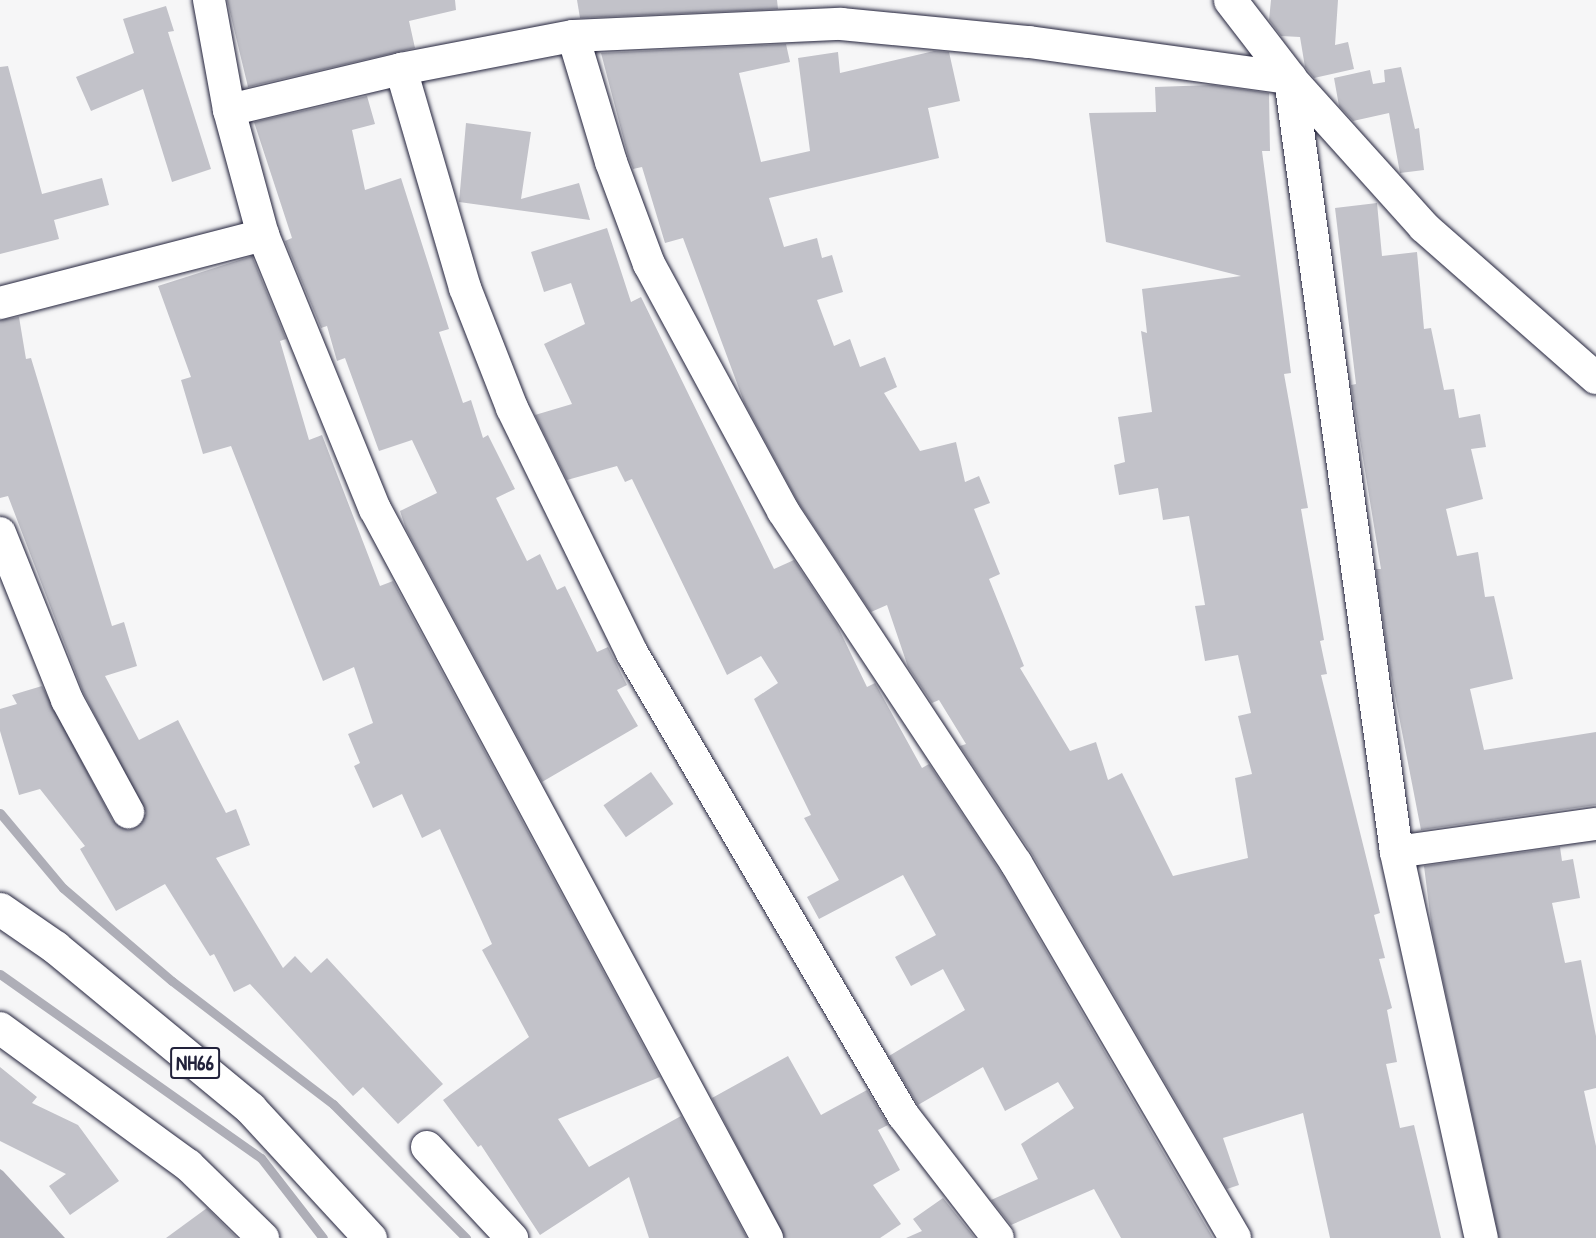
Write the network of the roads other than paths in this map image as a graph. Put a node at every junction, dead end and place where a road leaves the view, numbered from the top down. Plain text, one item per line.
1 (208, 0) edge
2 (1230, 0) edge
3 (573, 36) junction
4 (402, 69) junction
5 (1290, 78) junction
6 (229, 110) junction
7 (263, 235) junction
8 (0, 303) edge
9 (1596, 378) edge
10 (0, 533) edge
11 (128, 812) dead end
12 (1596, 824) edge
13 (1396, 852) junction
14 (0, 909) edge
15 (0, 1028) edge
16 (428, 1147) dead end
17 (263, 1238) edge
18 (370, 1238) edge
19 (512, 1238) edge
20 (767, 1238) edge
21 (998, 1238) edge
22 (1235, 1238) edge
23 (1481, 1238) edge

1 - 6 street
2 - 5 main road
3 - 4 street
3 - 5 street
3 - 22 street
4 - 6 street
4 - 21 street
5 - 9 street
5 - 13 main road
6 - 7 street
7 - 8 street
7 - 20 street
10 - 11 street
12 - 13 street
13 - 23 main road
14 - 18 main road, NH66
15 - 17 street
16 - 19 street

